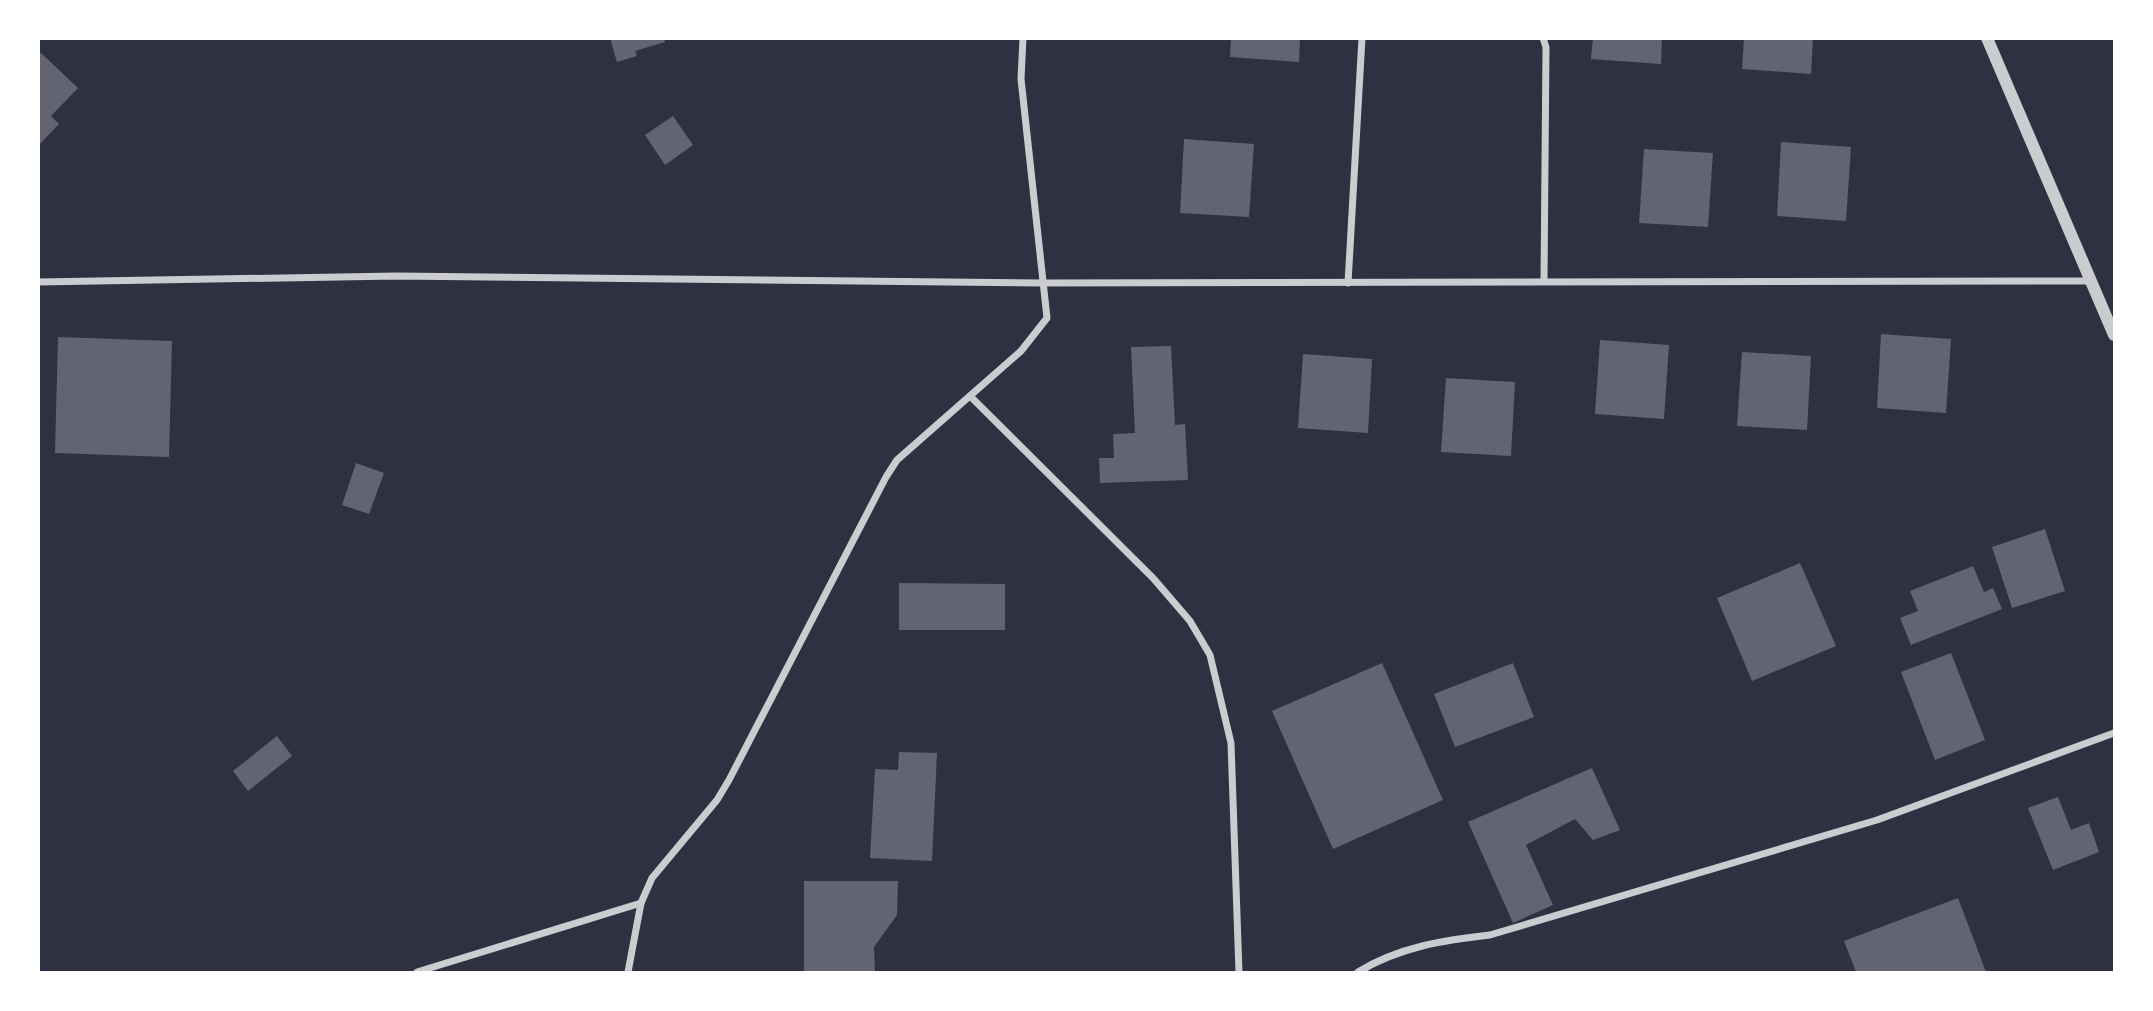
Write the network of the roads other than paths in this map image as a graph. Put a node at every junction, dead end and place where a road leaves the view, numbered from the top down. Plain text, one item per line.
1 (1023, 38) edge
2 (1363, 38) edge
3 (1542, 38) edge
4 (1987, 38) edge
5 (1544, 280) junction
6 (2092, 281) junction
7 (38, 282) edge
8 (1042, 283) junction
9 (1348, 283) junction
10 (2115, 335) edge
11 (970, 396) junction
12 (2115, 733) edge
13 (641, 904) junction
14 (417, 972) edge
15 (628, 972) edge
16 (1239, 972) edge
17 (1358, 972) edge

1 - 8 street
2 - 9 street
3 - 5 street
4 - 6 street
5 - 6 street
5 - 9 street
6 - 10 street
7 - 8 street
8 - 9 street
8 - 11 street
11 - 13 street
11 - 16 street
12 - 17 street
13 - 14 street
13 - 15 street

